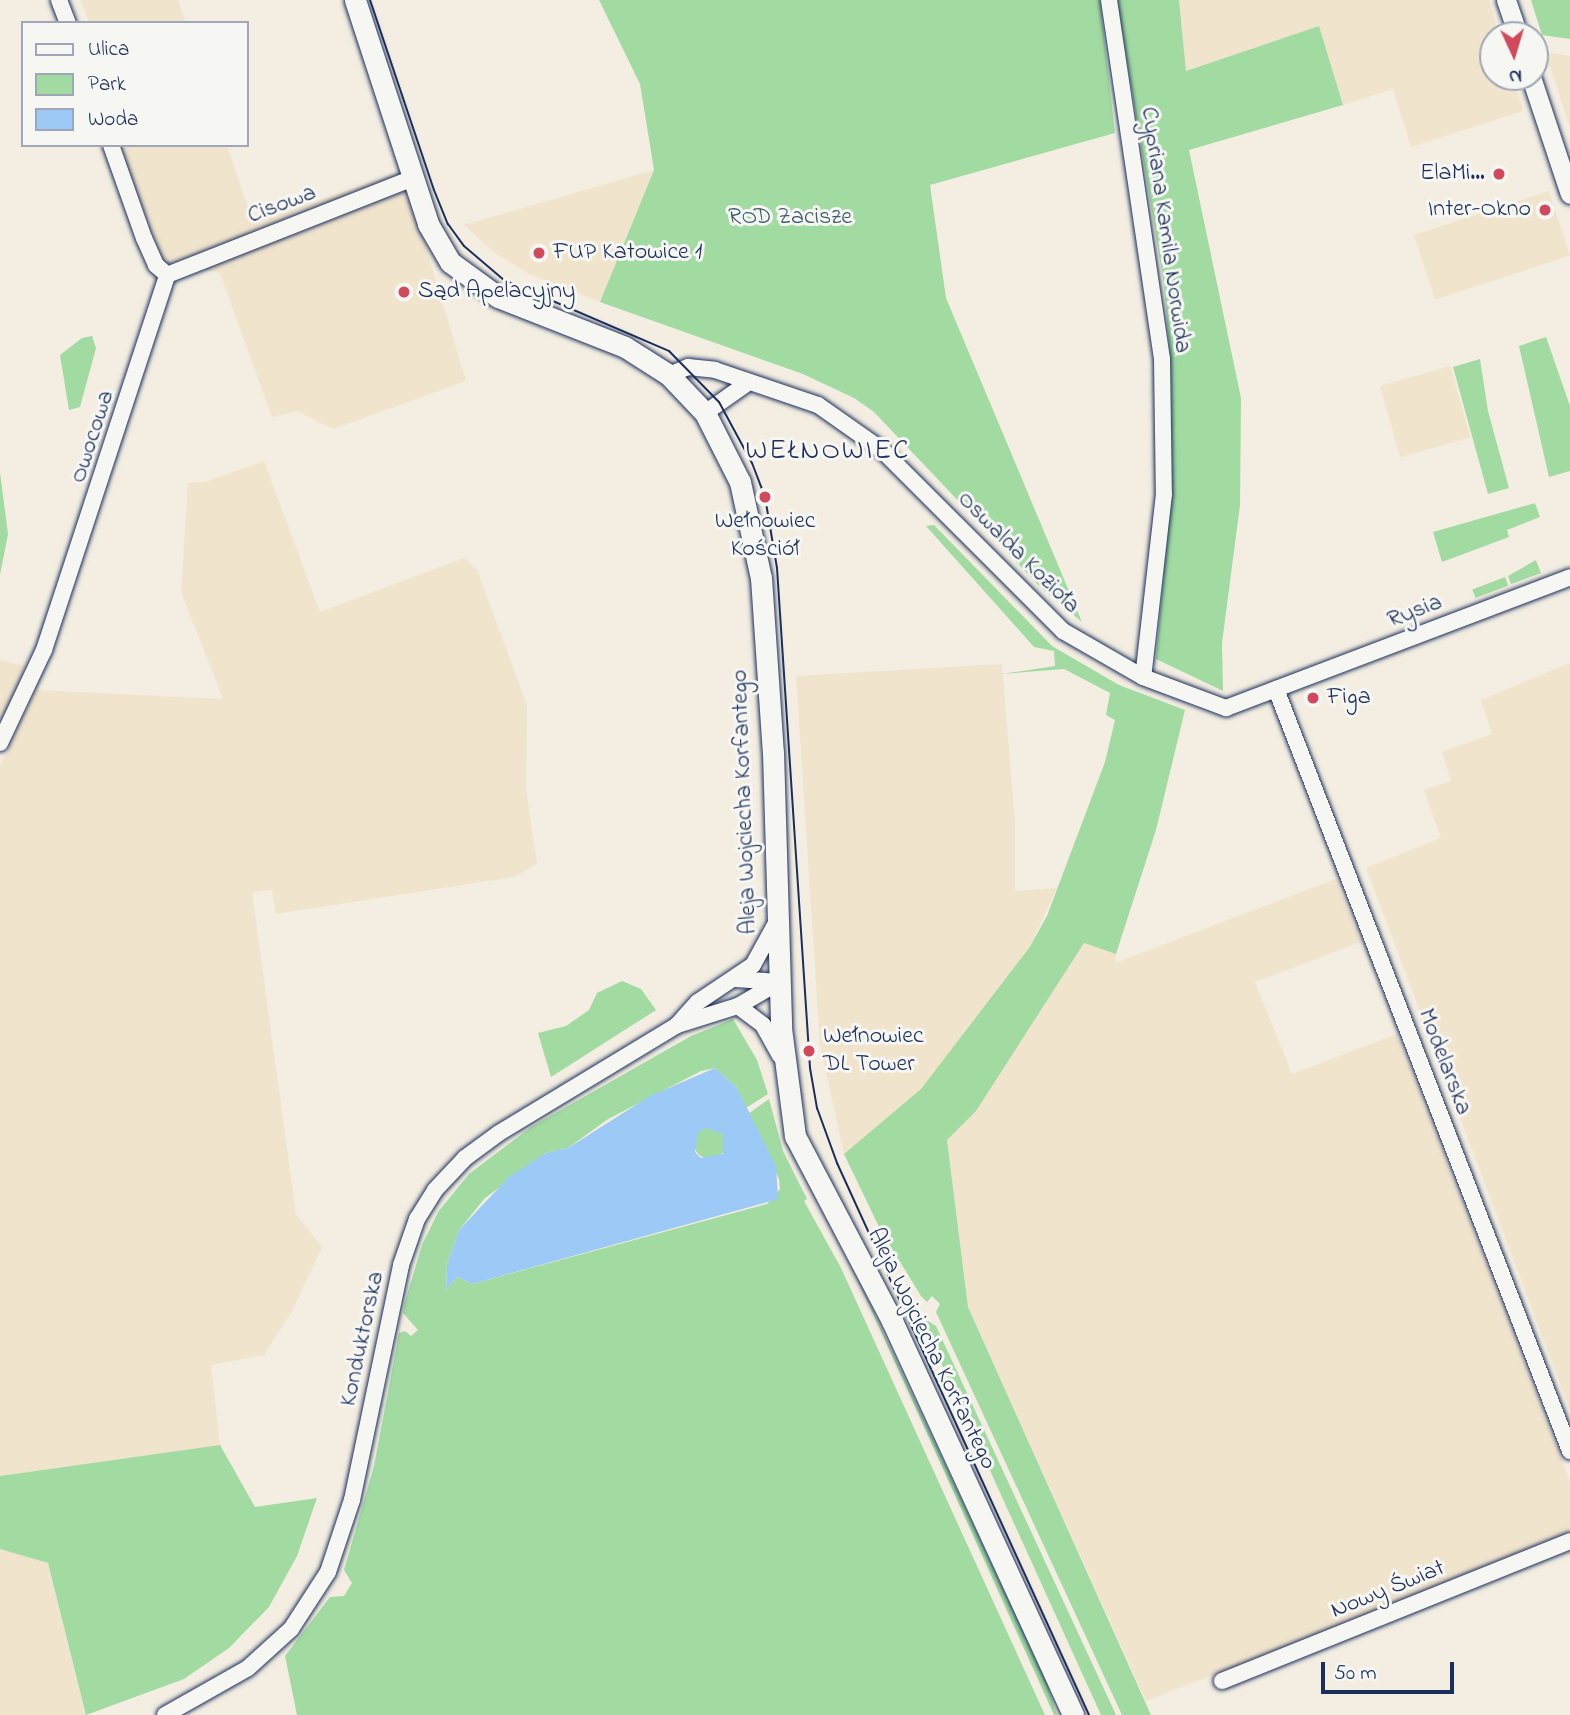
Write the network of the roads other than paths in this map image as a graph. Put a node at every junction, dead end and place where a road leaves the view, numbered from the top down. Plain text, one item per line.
1 (59, 0) edge
2 (355, 0) edge
3 (1109, 0) edge
4 (1506, 0) edge
5 (67, 21) edge
6 (1513, 21) edge
7 (1536, 91) edge
8 (112, 147) edge
9 (413, 178) junction
10 (1570, 194) edge
11 (167, 275) junction
12 (669, 375) junction
13 (749, 382) junction
14 (705, 413) junction
15 (1570, 577) edge
16 (1143, 677) junction
17 (1276, 690) junction
18 (0, 743) edge
19 (775, 925) junction
20 (736, 979) junction
21 (779, 982) junction
22 (738, 1006) junction
23 (677, 1025) junction
24 (783, 1068) junction
25 (1570, 1451) edge
26 (1570, 1541) edge
27 (1222, 1681) dead end
28 (165, 1715) edge
29 (1073, 1715) edge

1 - 5 street
2 - 9 main road, Aleja Wojciecha Korfantego
3 - 16 street, Cypriana Kamila Norwida
4 - 6 street
7 - 10 street
8 - 11 street
9 - 11 street, Cisowa
9 - 12 main road, Aleja Wojciecha Korfantego
11 - 18 street, Owocowa
12 - 13 street, Oswalda Kozioła
12 - 14 main road, Aleja Wojciecha Korfantego
13 - 14 street
13 - 16 street, Oswalda Kozioła
14 - 19 main road, Aleja Wojciecha Korfantego
15 - 17 street, Rysia
16 - 17 street, Oswalda Kozioła
17 - 25 street, Modelarska
19 - 20 street, Konduktorska
19 - 21 main road, Aleja Wojciecha Korfantego
20 - 21 street
20 - 23 street, Konduktorska
21 - 22 street, Konduktorska
21 - 24 main road, Aleja Wojciecha Korfantego
22 - 23 street, Konduktorska
22 - 24 street
23 - 28 street, Konduktorska
24 - 29 main road, Aleja Wojciecha Korfantego
26 - 27 street, Nowy Świat

